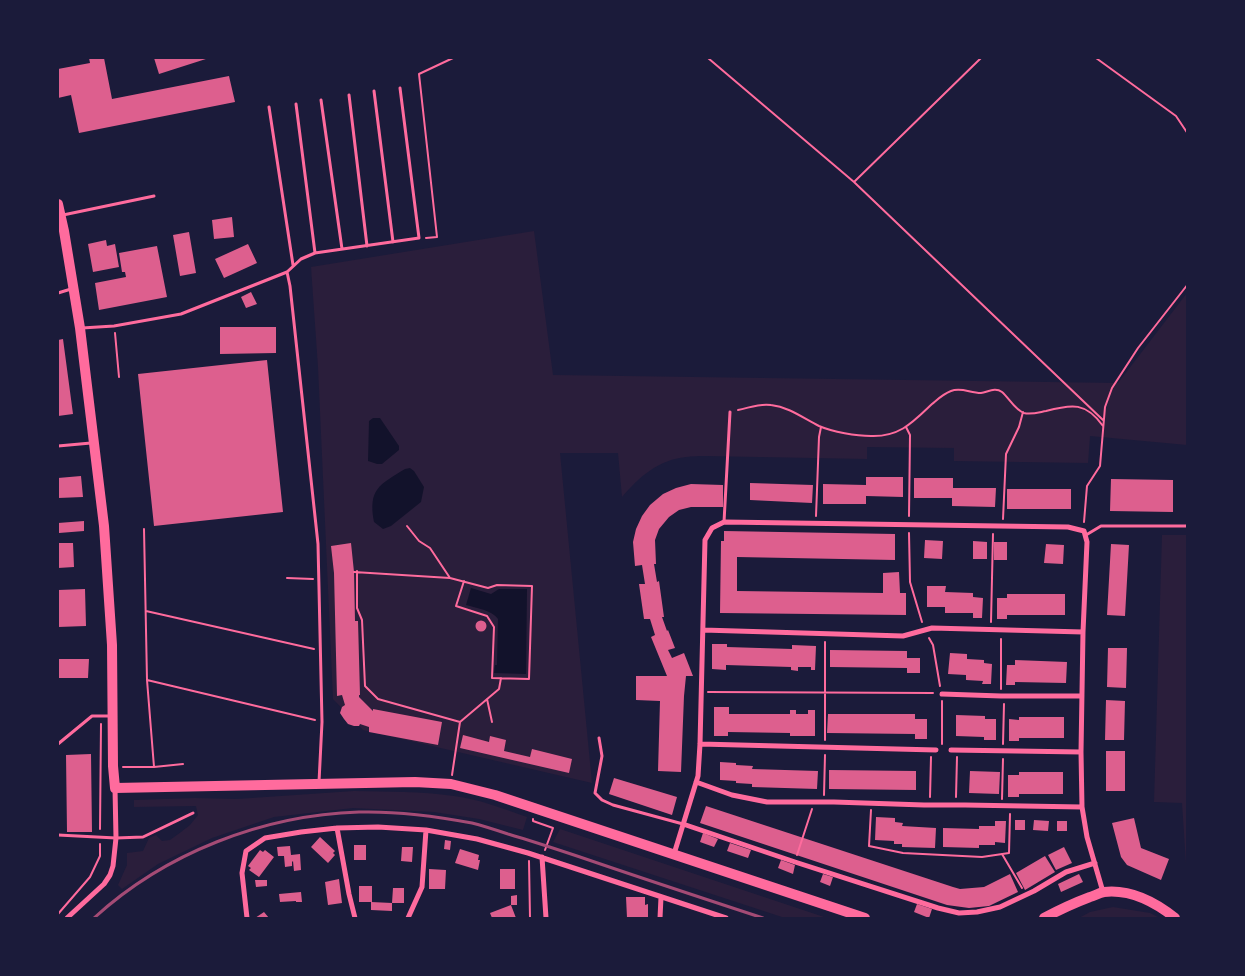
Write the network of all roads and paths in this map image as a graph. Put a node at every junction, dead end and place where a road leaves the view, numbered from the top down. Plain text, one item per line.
1 (453, 58) edge
2 (708, 58) edge
3 (981, 58) edge
4 (1096, 58) edge
5 (400, 88) dead end
6 (374, 91) dead end
7 (349, 96) dead end
8 (321, 100) dead end
9 (296, 104) dead end
10 (268, 107) dead end
11 (1188, 134) edge
12 (854, 182) junction
13 (154, 196) dead end
14 (58, 204) edge
15 (60, 216) junction
16 (419, 238) junction
17 (393, 242) junction
18 (366, 246) junction
19 (342, 249) junction
20 (315, 254) junction
21 (293, 266) junction
22 (287, 272) junction
23 (1188, 284) edge
24 (74, 288) junction
25 (58, 293) edge
26 (114, 326) junction
27 (80, 328) junction
28 (120, 377) dead end
29 (730, 412) joint
30 (1023, 412) junction
31 (1103, 420) junction
32 (1103, 426) junction
33 (821, 427) junction
34 (906, 427) junction
35 (94, 443) junction
36 (58, 446) edge
37 (724, 522) junction
38 (816, 524) junction
39 (909, 525) junction
40 (407, 526) dead end
41 (994, 526) junction
42 (1003, 526) junction
43 (1188, 526) edge
44 (144, 529) dead end
45 (1084, 533) junction
46 (287, 578) dead end
47 (450, 578) junction
48 (319, 579) junction
49 (464, 581) junction
50 (146, 611) junction
51 (991, 629) junction
52 (703, 630) junction
53 (924, 630) junction
54 (1002, 630) junction
55 (1083, 632) junction
56 (825, 633) junction
57 (321, 650) junction
58 (501, 678) junction
59 (148, 680) junction
60 (701, 692) junction
61 (825, 692) junction
62 (942, 694) junction
63 (1001, 696) junction
64 (1082, 696) junction
65 (487, 699) junction
66 (101, 716) junction
67 (113, 716) junction
68 (322, 722) junction
69 (460, 722) junction
70 (492, 722) dead end
71 (599, 738) dead end
72 (58, 744) edge
73 (700, 744) junction
74 (825, 747) junction
75 (934, 750) joint
76 (942, 750) dead end
77 (954, 750) joint
78 (1081, 752) junction
79 (183, 764) dead end
80 (113, 766) junction
81 (101, 767) junction
82 (154, 767) junction
83 (696, 782) junction
84 (451, 784) junction
85 (319, 785) junction
86 (115, 788) junction
87 (814, 802) junction
88 (824, 802) junction
89 (871, 803) junction
90 (930, 805) junction
91 (956, 805) junction
92 (1010, 806) junction
93 (1082, 807) junction
94 (537, 809) junction
95 (193, 814) dead end
96 (683, 824) junction
97 (338, 828) junction
98 (426, 830) junction
99 (58, 835) edge
100 (100, 837) junction
101 (116, 838) junction
102 (528, 853) junction
103 (674, 854) junction
104 (1002, 854) junction
105 (542, 857) junction
106 (795, 862) junction
107 (1095, 863) junction
108 (1103, 892) junction
109 (1026, 895) junction
110 (661, 897) junction
111 (58, 914) edge
112 (67, 918) edge
113 (247, 918) edge
114 (355, 918) edge
115 (408, 918) edge
116 (530, 918) edge
117 (546, 918) edge
118 (660, 918) edge
119 (726, 918) edge
120 (865, 918) edge
121 (1044, 918) edge
122 (1174, 918) edge

1 - 16 path
2 - 12 path
3 - 12 path
4 - 11 path
5 - 16 lane
6 - 17 lane
7 - 18 lane
8 - 19 lane
9 - 20 lane
10 - 21 lane
12 - 31 path
13 - 15 lane
14 - 15 main road
15 - 24 main road
16 - 17 lane
17 - 18 lane
18 - 19 lane
19 - 20 lane
20 - 21 lane
21 - 22 lane
22 - 26 lane
22 - 48 lane
23 - 31 path
24 - 25 lane
24 - 27 main road
26 - 27 lane
26 - 28 path
27 - 35 main road
29 - 33 path
29 - 37 lane
30 - 32 path
30 - 34 path
30 - 42 path
31 - 32 path
32 - 45 path
33 - 34 path
33 - 38 path
34 - 39 path
35 - 36 lane
35 - 67 main road
37 - 38 street
37 - 52 street
38 - 39 street
39 - 41 street
39 - 53 path
40 - 47 path
41 - 42 street
41 - 51 path
42 - 45 street
43 - 45 lane
44 - 50 path
45 - 55 street
46 - 48 path
47 - 49 path
47 - 69 path
48 - 57 lane
49 - 58 path
49 - 58 path
50 - 57 path
50 - 59 path
51 - 53 street
51 - 54 street
52 - 56 street
52 - 60 street
53 - 56 street
53 - 62 path
54 - 55 street
54 - 63 path
55 - 64 street
56 - 61 path
57 - 68 lane
58 - 65 path
59 - 68 path
59 - 82 path
60 - 61 path
60 - 73 street
61 - 62 path
61 - 74 path
62 - 63 street
62 - 76 path
63 - 64 street
64 - 78 street
65 - 69 path
65 - 70 path
66 - 67 lane
66 - 72 lane
66 - 81 path
67 - 80 main road
68 - 85 lane
69 - 84 path
71 - 96 lane
73 - 74 street
73 - 83 street
74 - 75 street
74 - 88 path
75 - 90 path
77 - 78 street
77 - 91 path
78 - 93 street
79 - 82 path
80 - 81 path
80 - 82 path
80 - 86 main road
81 - 100 path
83 - 87 street
83 - 96 street
84 - 85 main road
84 - 94 main road
85 - 86 main road
86 - 101 street
87 - 88 street
87 - 106 path
88 - 89 street
89 - 90 street
89 - 104 path
90 - 91 street
91 - 92 street
92 - 93 street
92 - 104 path
93 - 107 street
94 - 103 main road
94 - 105 path
95 - 101 lane
96 - 103 street
96 - 106 street
97 - 98 street
97 - 113 street
97 - 114 street
98 - 102 street
98 - 115 street
99 - 100 lane
100 - 101 lane
100 - 111 path
101 - 112 street
102 - 105 street
102 - 116 path
103 - 120 main road
104 - 109 path
105 - 110 street
105 - 117 street
106 - 109 street
107 - 108 street
107 - 109 street
108 - 121 main road
108 - 122 main road
110 - 118 street
110 - 119 street

